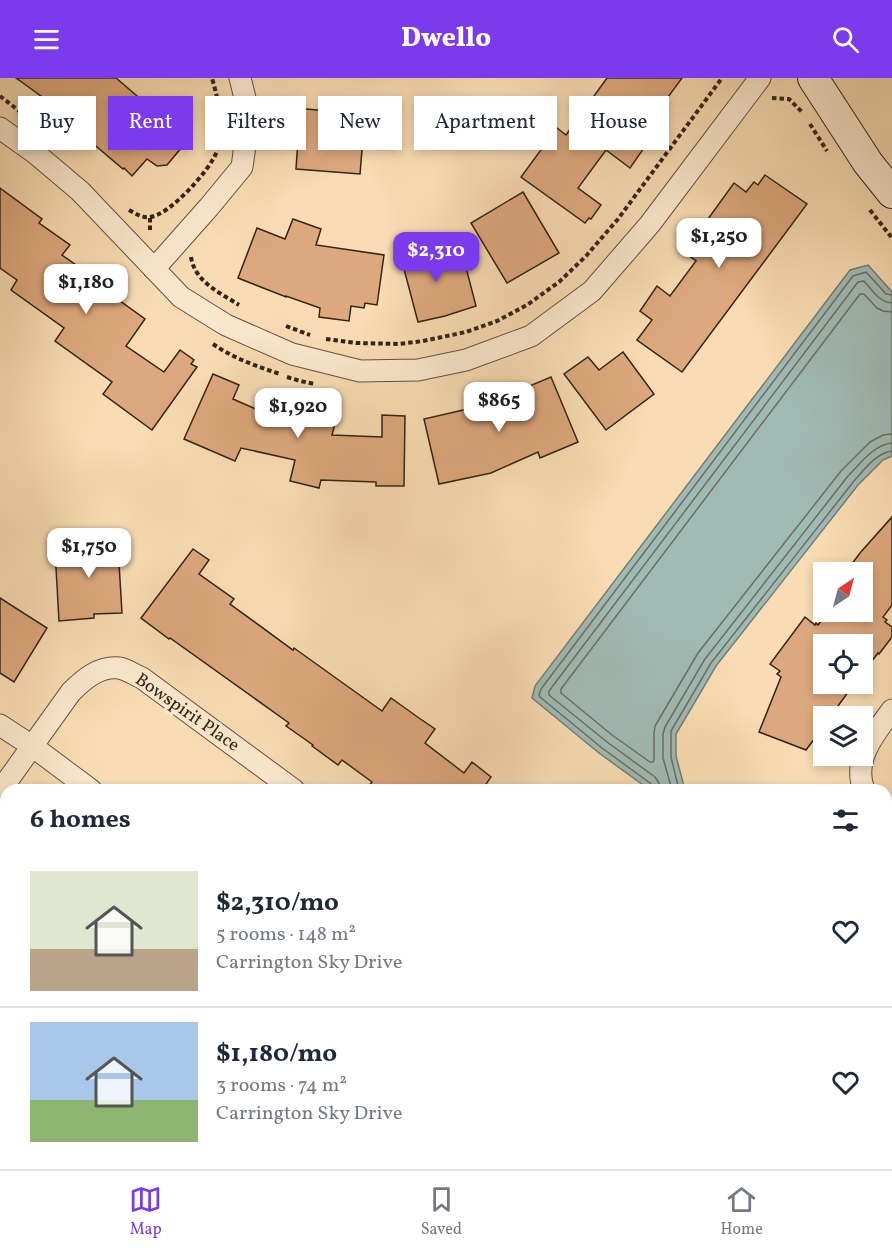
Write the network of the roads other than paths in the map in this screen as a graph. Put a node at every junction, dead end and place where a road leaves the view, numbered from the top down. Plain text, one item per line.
1 (240, 78) edge
2 (760, 78) edge
3 (813, 78) edge
4 (0, 128) edge
5 (892, 193) edge
6 (154, 269) junction
7 (892, 710) edge
8 (0, 725) edge
9 (32, 746) junction
10 (5, 784) edge
11 (84, 784) edge
12 (286, 784) edge
13 (862, 784) edge

1 - 6 street
2 - 6 street
3 - 5 street
4 - 6 street
7 - 13 street
8 - 9 street
9 - 10 street, Bowspirit Place
9 - 11 street
9 - 12 street, Bowspirit Place

